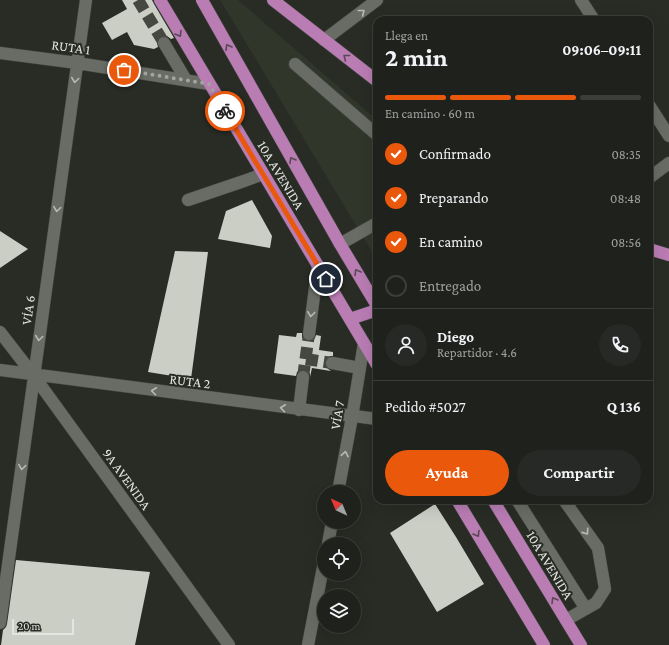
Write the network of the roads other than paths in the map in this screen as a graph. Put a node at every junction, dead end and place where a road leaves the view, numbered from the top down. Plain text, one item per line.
1 (86, 0) edge
2 (160, 0) edge
3 (202, 0) edge
4 (273, 0) edge
5 (377, 0) edge
6 (581, 0) edge
7 (591, 16) edge
8 (324, 40) junction
9 (164, 43) tunnel mouth
10 (0, 53) edge
11 (77, 63) junction
12 (294, 64) dead end
13 (373, 78) edge
14 (186, 80) junction
15 (209, 84) junction
16 (653, 111) edge
17 (373, 132) edge
18 (669, 136) edge
19 (669, 163) edge
20 (263, 174) junction
21 (653, 175) edge
22 (188, 200) dead end
23 (373, 225) edge
24 (340, 244) junction
25 (653, 250) edge
26 (669, 255) edge
27 (318, 265) junction
28 (373, 299) edge
29 (373, 311) edge
30 (350, 319) junction
31 (0, 332) edge
32 (309, 334) tunnel mouth
33 (364, 343) junction
34 (373, 358) edge
35 (332, 363) tunnel mouth
36 (360, 368) junction
37 (0, 370) edge
38 (34, 376) junction
39 (303, 377) tunnel mouth
40 (299, 410) junction
41 (352, 417) junction
42 (373, 419) edge
43 (339, 485) edge
44 (459, 504) edge
45 (495, 504) edge
46 (520, 504) edge
47 (567, 504) edge
48 (320, 581) edge
49 (586, 609) junction
50 (566, 620) junction
51 (0, 624) edge
52 (229, 645) edge
53 (308, 645) edge
54 (544, 645) edge
55 (581, 645) edge

1 - 11 street, VÍA 6
2 -> 15 main road, 10A AVENIDA
24 -> 3 main road, 10A AVENIDA
4 - 8 main road
8 -> 5 street
6 - 7 street
13 -> 8 main road
9 - 14 street
10 - 11 street, RUTA 1
11 - 14 street, RUTA 1
11 -> 38 street, VÍA 6
12 - 17 street
14 - 15 street, RUTA 1
15 - 20 main road, 10A AVENIDA
16 - 18 street
19 - 21 street
20 - 22 street
20 - 27 main road, 10A AVENIDA
23 - 24 street
28 -> 24 main road, 10A AVENIDA
25 - 26 main road
27 - 30 main road, 10A AVENIDA
27 -> 32 street
29 - 30 main road
30 - 33 main road, 10A AVENIDA
31 - 38 street, 9A AVENIDA
33 - 34 main road, 10A AVENIDA
33 - 36 street, VÍA 7
35 - 36 street
36 - 41 street, VÍA 7
37 - 38 street, RUTA 2
40 -> 38 street, RUTA 2
38 -> 51 street, VÍA 6
38 - 52 street, 9A AVENIDA
39 - 40 street
40 - 41 street, RUTA 2
41 - 42 street, RUTA 2
43 -> 41 street, VÍA 7
44 -> 54 main road
50 -> 45 main road, 10A AVENIDA
46 - 49 street
47 -> 49 street
48 - 53 street
49 - 50 street
50 - 55 main road, 10A AVENIDA

